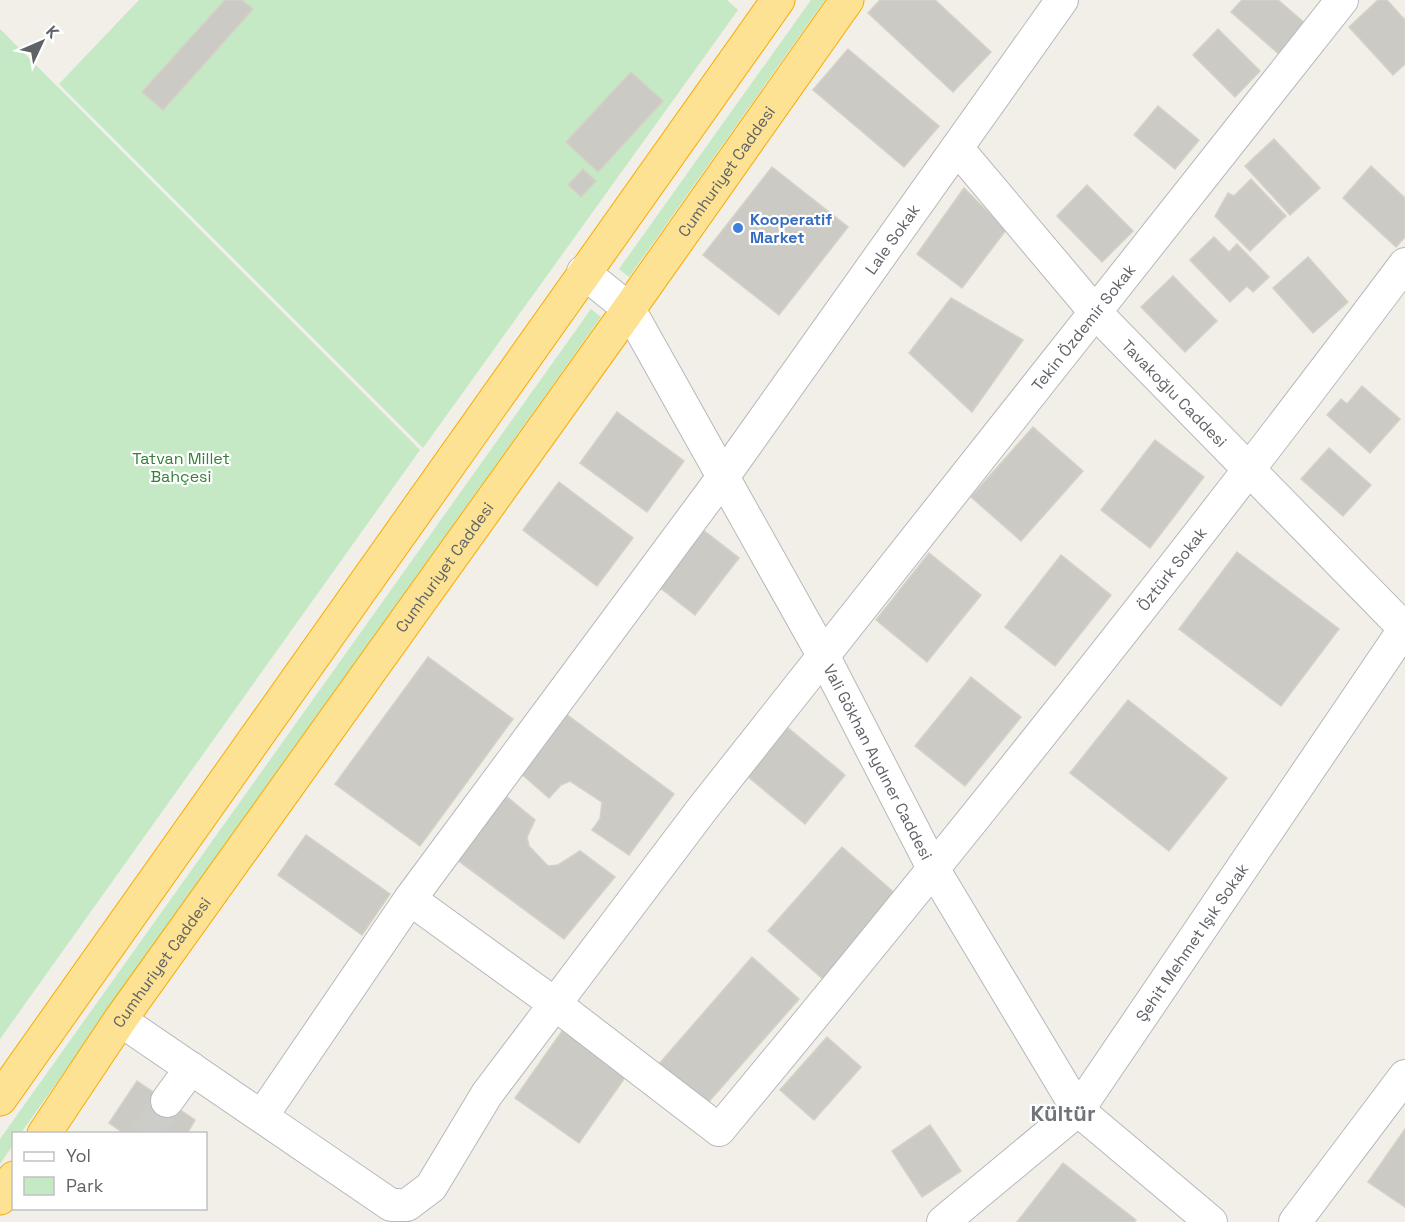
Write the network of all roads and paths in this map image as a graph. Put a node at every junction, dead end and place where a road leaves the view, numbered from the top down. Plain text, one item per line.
1 (778, 0) edge
2 (847, 0) edge
3 (1062, 0) edge
4 (1342, 0) edge
5 (957, 148) junction
6 (1405, 264) edge
7 (584, 272) junction
8 (629, 309) junction
9 (1096, 314) junction
10 (1250, 471) junction
11 (723, 477) junction
12 (1405, 628) edge
13 (824, 657) junction
14 (934, 870) junction
15 (410, 899) junction
16 (555, 1004) junction
17 (120, 1020) junction
18 (191, 1068) junction
19 (1405, 1076) edge
20 (0, 1099) edge
21 (167, 1101) tunnel mouth
22 (1078, 1110) junction
23 (261, 1116) junction
24 (45, 1132) edge
25 (12, 1181) edge
26 (0, 1198) edge
27 (943, 1222) edge
28 (1211, 1222) edge
29 (1295, 1222) edge

1 - 7 highway
2 - 8 highway, Cumhuriyet Caddesi
3 - 5 street, Lale Sokak
4 - 9 street, Tekin Özdemir Sokak
5 - 9 street, Tavakoğlu Caddesi
5 - 11 street, Lale Sokak
6 - 10 street, Öztürk Sokak
7 - 8 street, Vali Gökhan Aydıner Caddesi
7 - 20 highway
8 - 11 street, Vali Gökhan Aydıner Caddesi
8 - 17 highway, Cumhuriyet Caddesi
9 - 10 street, Tavakoğlu Caddesi
9 - 13 street, Tekin Özdemir Sokak
10 - 12 street, Tavakoğlu Caddesi
10 - 14 street, Öztürk Sokak
11 - 13 street, Vali Gökhan Aydıner Caddesi
11 - 15 street, Lale Sokak
12 - 22 street, Şehit Mehmet Işık Sokak
13 - 14 street, Vali Gökhan Aydıner Caddesi
13 - 16 street, Tekin Özdemir Sokak
14 - 16 street, Öztürk Sokak
14 - 22 street, Vali Gökhan Aydıner Caddesi
15 - 16 street
15 - 23 street, Lale Sokak
16 - 23 street, Tekin Özdemir Sokak
17 - 18 street, Tekin Özdemir Sokak
17 - 24 highway, Cumhuriyet Caddesi
18 - 21 street
18 - 23 street, Tekin Özdemir Sokak
19 - 29 street
22 - 27 street, Şehit Mehmet Işık Sokak
22 - 28 street, Vali Gökhan Aydıner Caddesi
25 - 26 highway

